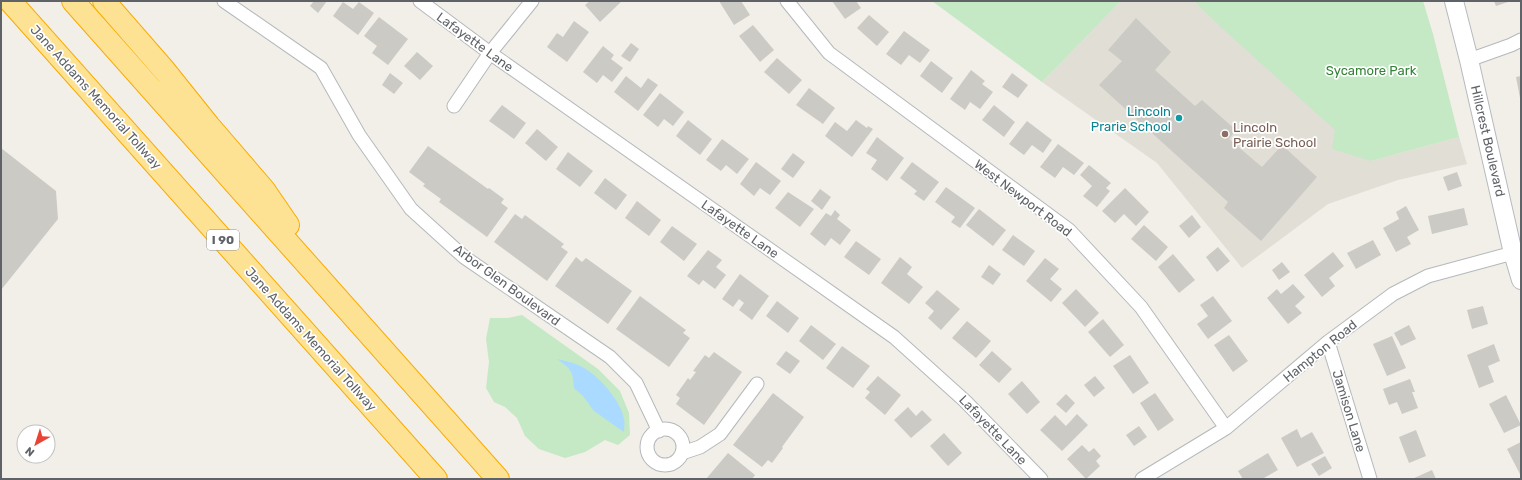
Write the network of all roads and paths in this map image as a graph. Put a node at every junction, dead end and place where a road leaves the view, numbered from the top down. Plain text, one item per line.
1 (10, 1) edge
2 (73, 1) edge
3 (104, 1) edge
4 (224, 1) edge
5 (420, 1) edge
6 (532, 1) edge
7 (787, 1) edge
8 (1454, 1) edge
9 (1521, 40) edge
10 (490, 53) junction
11 (1470, 60) junction
12 (454, 106) dead end
13 (1513, 253) junction
14 (1521, 280) edge
15 (342, 303) junction
16 (1328, 342) junction
17 (758, 384) dead end
18 (1226, 428) junction
19 (659, 431) junction
20 (682, 453) junction
21 (436, 479) edge
22 (498, 479) edge
23 (1040, 479) edge
24 (1142, 479) edge
25 (1370, 479) edge

1 - 21 highway, Jane Addams Memorial Tollway / I 90
2 - 15 highway
3 - 15 highway
4 - 19 street, Arbor Glen Boulevard
5 - 10 street, Lafayette Lane
6 - 10 street
7 - 18 street, West Newport Road
8 - 11 street, Hillcrest Boulevard
9 - 11 street
10 - 12 street
10 - 23 street, Lafayette Lane
11 - 13 street, Hillcrest Boulevard
13 - 14 street, Hillcrest Boulevard
13 - 16 street, Hampton Road
15 - 22 highway
16 - 18 street, Hampton Road
16 - 25 street, Jamison Lane
17 - 20 street
18 - 24 street, Hampton Road
19 - 20 street
19 - 20 street

